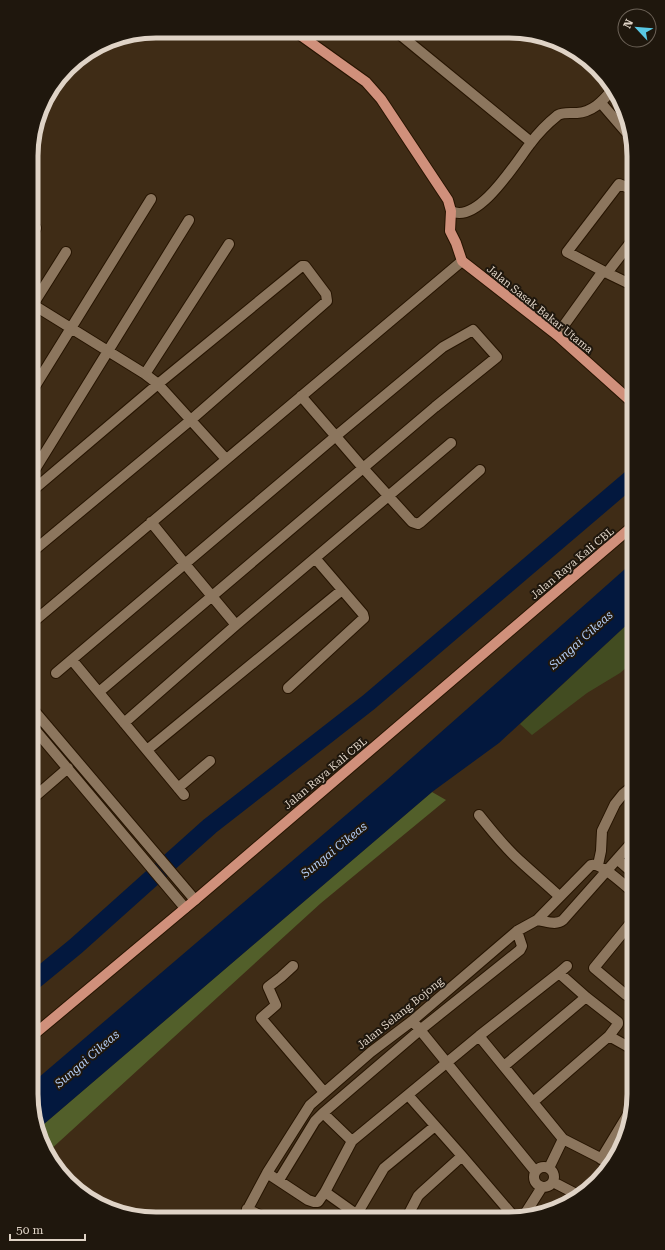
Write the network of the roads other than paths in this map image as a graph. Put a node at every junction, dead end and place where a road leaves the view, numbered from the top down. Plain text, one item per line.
1 (304, 38) edge
2 (405, 38) edge
3 (609, 93) edge
4 (601, 103) junction
5 (624, 130) edge
6 (531, 142) junction
7 (627, 187) edge
8 (151, 199) dead end
9 (450, 216) junction
10 (189, 220) dead end
11 (229, 244) dead end
12 (627, 246) edge
13 (66, 252) dead end
14 (462, 261) junction
15 (605, 272) junction
16 (627, 283) edge
17 (38, 296) edge
18 (38, 309) edge
19 (71, 328) junction
20 (557, 335) junction
21 (108, 351) junction
22 (145, 374) junction
23 (38, 381) edge
24 (158, 384) junction
25 (301, 396) junction
26 (627, 398) edge
27 (192, 419) junction
28 (336, 436) junction
29 (451, 443) dead end
30 (226, 459) junction
31 (38, 464) edge
32 (364, 469) junction
33 (480, 470) dead end
34 (38, 486) edge
35 (389, 496) junction
36 (151, 522) junction
37 (627, 531) edge
38 (38, 547) edge
39 (315, 558) junction
40 (185, 564) junction
41 (342, 590) junction
42 (212, 596) junction
43 (38, 618) edge
44 (236, 625) junction
45 (72, 660) junction
46 (56, 673) dead end
47 (288, 688) dead end
48 (99, 692) junction
49 (38, 715) edge
50 (124, 723) junction
51 (38, 733) edge
52 (147, 750) junction
53 (210, 761) dead end
54 (68, 768) junction
55 (627, 791) edge
56 (38, 794) edge
57 (479, 815) dead end
58 (138, 832) junction
59 (129, 840) junction
60 (627, 847) edge
61 (609, 865) junction
62 (627, 871) edge
63 (627, 885) edge
64 (559, 896) junction
65 (195, 900) junction
66 (185, 908) junction
67 (537, 920) junction
68 (627, 928) edge
69 (517, 931) junction
70 (293, 966) dead end
71 (627, 995) edge
72 (586, 997) junction
73 (412, 1021) junction
74 (420, 1030) junction
75 (38, 1031) edge
76 (479, 1036) junction
77 (609, 1036) junction
78 (627, 1046) edge
79 (447, 1063) junction
80 (504, 1066) junction
81 (324, 1092) junction
82 (408, 1095) junction
83 (533, 1102) junction
84 (323, 1113) junction
85 (624, 1122) edge
86 (435, 1126) junction
87 (563, 1139) junction
88 (352, 1141) junction
89 (462, 1156) junction
90 (602, 1159) junction
91 (606, 1161) edge
92 (549, 1168) junction
93 (535, 1171) junction
94 (267, 1173) junction
95 (279, 1180) junction
96 (553, 1182) junction
97 (542, 1187) junction
98 (325, 1192) junction
99 (574, 1193) edge
100 (526, 1211) edge
101 (249, 1212) edge
102 (354, 1212) edge
103 (362, 1212) edge
104 (410, 1212) edge
105 (517, 1212) edge

1 - 9 main road
2 - 6 street
3 - 4 street
4 - 5 street
4 - 6 street
6 - 9 street
7 - 15 street
8 - 19 street
9 - 14 main road
10 - 21 street
11 - 22 street
12 - 15 street
13 - 17 street
14 - 20 main road, Jalan Sasak Bakar Utama
14 - 25 street
15 - 16 street
15 - 20 street
18 - 19 street
19 - 21 street
19 - 23 street
20 - 26 main road, Jalan Sasak Bakar Utama
21 - 22 street
21 - 31 street
22 - 24 street
24 - 27 street
24 - 27 street
24 - 34 street
25 - 28 street
25 - 30 street
27 - 30 street
27 - 38 street
28 - 32 street
28 - 32 street
28 - 40 street
29 - 35 street
30 - 36 street
32 - 35 street
32 - 42 street
33 - 35 street
35 - 39 street
36 - 40 street
36 - 43 street
37 - 65 main road, Jalan Raya Kali CBL
39 - 41 street
39 - 44 street
40 - 42 street
40 - 45 street
41 - 47 street
41 - 52 street
42 - 44 street
42 - 48 street
44 - 50 street
45 - 46 street
45 - 48 street
48 - 50 street
49 - 58 street
50 - 52 street
51 - 54 street
52 - 53 street
54 - 56 street
54 - 59 street
55 - 61 street
57 - 64 street
58 - 59 street
58 - 65 street
59 - 66 street
60 - 61 street
61 - 62 street
61 - 63 street
61 - 64 street, Jalan Selang Bojong
61 - 67 street
64 - 67 street, Jalan Selang Bojong
65 - 66 main road, Jalan Raya Kali CBL
66 - 75 main road, Jalan Raya Kali CBL
67 - 69 street, Jalan Selang Bojong
68 - 71 street
69 - 73 street, Jalan Selang Bojong
69 - 74 street
70 - 81 street
72 - 76 street
72 - 77 street
72 - 80 street
73 - 74 street
73 - 81 street, Jalan Selang Bojong
74 - 79 street
74 - 84 street
76 - 79 street
76 - 80 street
77 - 78 street
77 - 83 street
79 - 82 street
79 - 93 street
80 - 83 street
81 - 94 street, Jalan Selang Bojong
82 - 86 street
82 - 88 street
83 - 87 street
84 - 88 street
84 - 95 street
85 - 90 street
86 - 89 street
86 - 103 street
87 - 90 street
87 - 92 street
88 - 98 street
89 - 104 street
89 - 105 street
90 - 91 street
92 - 93 street
92 - 96 street
93 - 97 street
94 - 95 street
94 - 101 street, Jalan Selang Bojong
95 - 98 street
96 - 97 street
96 - 99 street
97 - 100 street
98 - 102 street

